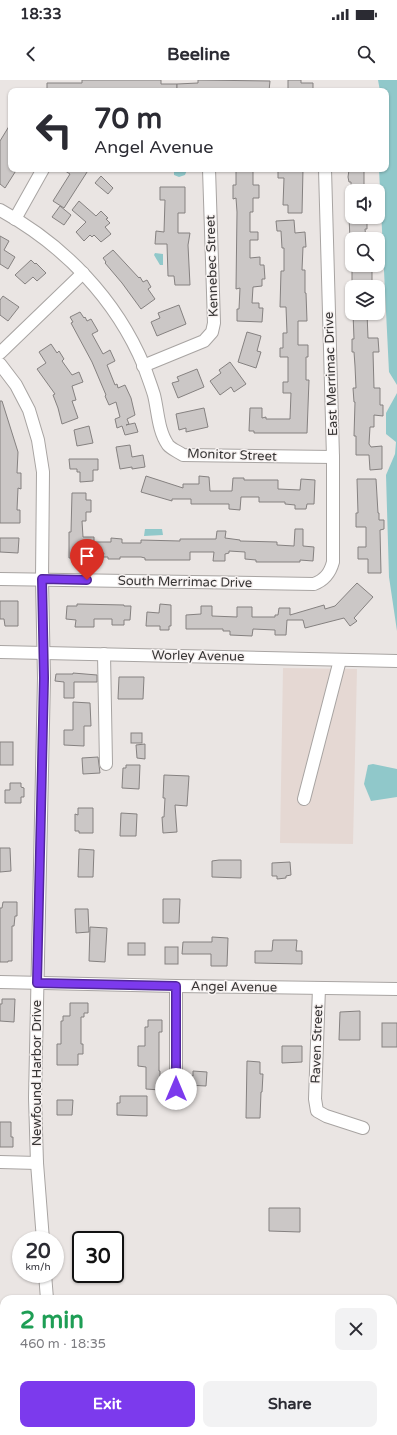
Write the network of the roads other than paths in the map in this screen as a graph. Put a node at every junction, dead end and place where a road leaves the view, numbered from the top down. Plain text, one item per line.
1 (41, 172) edge
2 (209, 172) edge
3 (325, 172) edge
4 (0, 210) edge
5 (15, 219) junction
6 (83, 273) junction
7 (0, 353) edge
8 (0, 364) edge
9 (143, 366) junction
10 (333, 457) junction
11 (326, 577) joint
12 (0, 579) edge
13 (42, 579) junction
14 (0, 652) edge
15 (43, 653) junction
16 (104, 654) junction
17 (340, 660) junction
18 (397, 661) edge
19 (106, 764) dead end
20 (304, 799) dead end
21 (0, 982) edge
22 (37, 983) junction
23 (176, 986) junction
24 (319, 988) junction
25 (397, 989) edge
26 (176, 1103) dead end
27 (362, 1128) dead end
28 (0, 1162) edge
29 (37, 1163) junction
30 (42, 1231) edge
31 (46, 1283) edge
32 (47, 1295) edge

1 - 5 street
2 - 9 street, Kennebec Street
3 - 10 street, East Merrimac Drive
4 - 5 street, Monitor Street
5 - 6 street, Monitor Street
6 - 7 street
6 - 9 street, Monitor Street
8 - 13 street, Newfound Harbor Drive
9 - 10 street, Monitor Street
10 - 11 street, East Merrimac Drive
11 - 13 street, South Merrimac Drive
12 - 13 street, South Merrimac Drive
13 - 15 street, Newfound Harbor Drive
14 - 15 street, Worley Avenue
15 - 16 street, Worley Avenue
15 - 22 street, Newfound Harbor Drive
16 - 17 street, Worley Avenue
16 - 19 street
17 - 18 street, Worley Avenue
17 - 20 street
21 - 22 street, Angel Avenue
22 - 23 street, Angel Avenue
22 - 29 street, Newfound Harbor Drive
23 - 24 street, Angel Avenue
23 - 26 street
24 - 25 street, Angel Avenue
24 - 27 street, Raven Street
28 - 29 street
29 - 30 street, Newfound Harbor Drive
31 - 32 street

